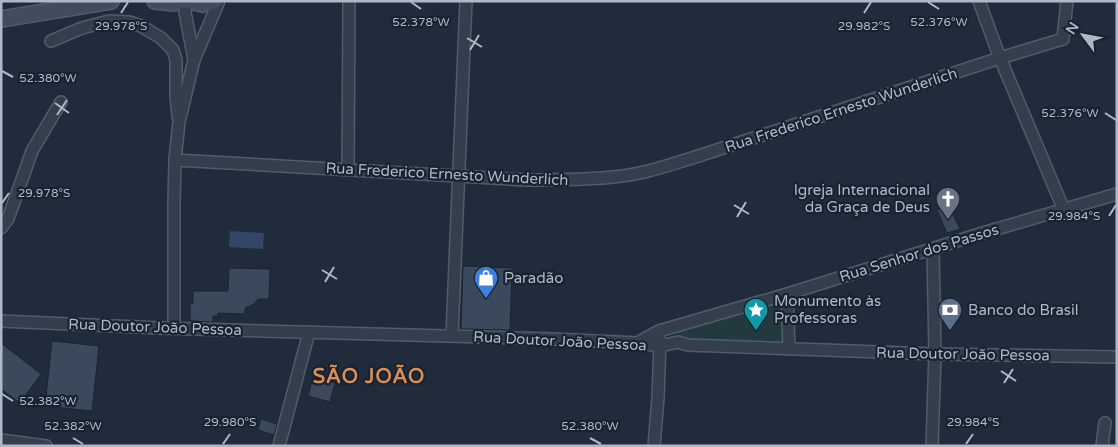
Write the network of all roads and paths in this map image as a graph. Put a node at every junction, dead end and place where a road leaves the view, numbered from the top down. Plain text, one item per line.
1 (111, 1) edge
2 (156, 1) edge
3 (179, 1) edge
4 (188, 1) edge
5 (214, 1) edge
6 (218, 1) edge
7 (349, 1) edge
8 (466, 1) edge
9 (979, 1) edge
10 (1067, 1) edge
11 (1, 19) edge
12 (51, 41) dead end
13 (1006, 57) junction
14 (194, 60) junction
15 (61, 102) dead end
16 (179, 122) junction
17 (175, 160) junction
18 (348, 169) junction
19 (458, 177) junction
20 (1117, 194) edge
21 (1064, 210) junction
22 (1, 228) edge
23 (933, 249) junction
24 (787, 294) junction
25 (1, 321) edge
26 (674, 326) junction
27 (174, 328) junction
28 (659, 330) junction
29 (309, 332) junction
30 (452, 335) junction
31 (678, 342) junction
32 (637, 343) junction
33 (660, 346) junction
34 (789, 349) junction
35 (935, 354) junction
36 (1117, 357) edge
37 (1105, 423) dead end
38 (1, 440) edge
39 (46, 446) edge
40 (279, 446) edge
41 (654, 446) edge
42 (932, 446) edge
43 (1102, 446) edge

1 - 11 main road
2 - 3 main road
4 - 5 main road
4 - 14 street
6 - 14 street
7 - 18 street
8 - 19 street
9 - 13 street
10 - 13 street, Rua Frederico Ernesto Wunderlich
12 - 16 street
13 - 19 street, Rua Frederico Ernesto Wunderlich
13 - 21 street
14 - 16 street
15 - 22 street
16 - 17 street
17 - 18 street, Rua Frederico Ernesto Wunderlich
17 - 27 street
18 - 19 street, Rua Frederico Ernesto Wunderlich
19 - 30 street
20 - 21 street, Rua Senhor dos Passos
21 - 23 street, Rua Senhor dos Passos
23 - 24 street, Rua Senhor dos Passos
23 - 35 street
24 - 26 street, Rua Senhor dos Passos
24 - 34 street
25 - 27 street, Rua Doutor João Pessoa
26 - 28 street, Rua Senhor dos Passos
26 - 31 street
27 - 29 street, Rua Doutor João Pessoa
28 - 32 street, Rua Senhor dos Passos
28 - 33 street
29 - 30 street, Rua Doutor João Pessoa
29 - 40 street
30 - 32 street, Rua Doutor João Pessoa
31 - 33 street, Rua Doutor João Pessoa
31 - 34 street, Rua Doutor João Pessoa
32 - 33 street, Rua Doutor João Pessoa
33 - 41 street
34 - 35 street, Rua Doutor João Pessoa
35 - 36 street, Rua Doutor João Pessoa
35 - 42 street
37 - 43 street
38 - 39 street

